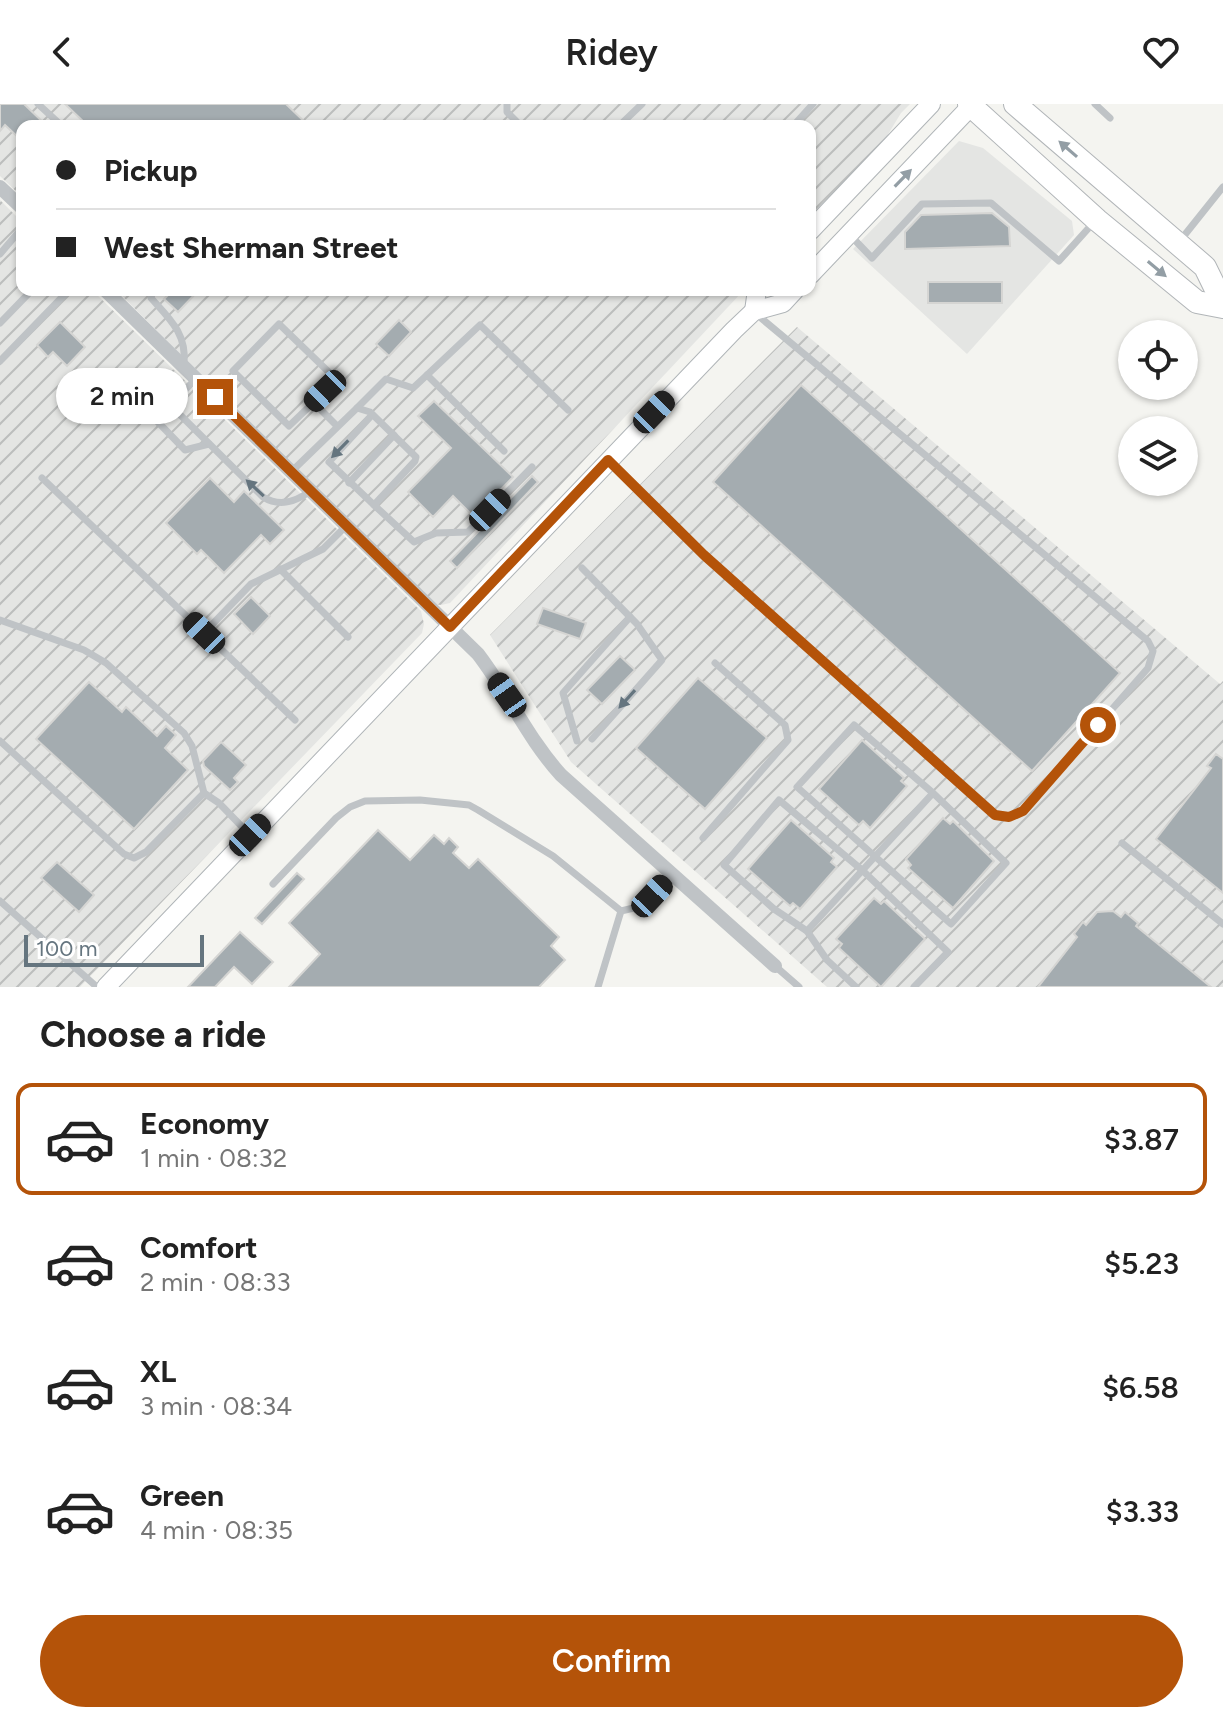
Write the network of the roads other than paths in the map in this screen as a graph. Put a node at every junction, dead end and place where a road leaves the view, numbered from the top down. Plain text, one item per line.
1 (38, 104) edge
2 (642, 104) edge
3 (813, 104) edge
4 (931, 104) edge
5 (1015, 104) edge
6 (1095, 104) edge
7 (971, 105) edge
8 (1110, 118) dead end
9 (55, 120) edge
10 (625, 120) edge
11 (798, 120) edge
12 (0, 187) edge
13 (1223, 187) edge
14 (16, 202) edge
15 (1097, 220) junction
16 (816, 225) edge
17 (849, 234) junction
18 (16, 235) edge
19 (1178, 244) junction
20 (0, 254) edge
21 (816, 269) edge
22 (26, 296) edge
23 (63, 296) edge
24 (111, 296) edge
25 (152, 296) edge
26 (756, 296) edge
27 (789, 296) edge
28 (1223, 305) edge
29 (754, 311) junction
30 (0, 323) edge
31 (0, 361) edge
32 (183, 366) junction
33 (427, 375) junction
34 (196, 379) junction
35 (313, 402) junction
36 (170, 404) junction
37 (357, 408) junction
38 (568, 410) dead end
39 (372, 415) junction
40 (155, 419) junction
41 (337, 426) junction
42 (394, 435) junction
43 (209, 444) junction
44 (504, 451) dead end
45 (608, 460) junction
46 (532, 467) dead end
47 (291, 472) junction
48 (42, 478) dead end
49 (349, 483) junction
50 (310, 491) junction
51 (374, 505) junction
52 (346, 526) junction
53 (582, 568) dead end
54 (280, 569) junction
55 (630, 617) junction
56 (0, 620) edge
57 (450, 627) junction
58 (204, 633) junction
59 (348, 637) dead end
60 (715, 663) dead end
61 (295, 720) dead end
62 (592, 739) dead end
63 (0, 741) edge
64 (577, 741) dead end
65 (204, 793) junction
66 (933, 793) junction
67 (250, 835) junction
68 (703, 838) dead end
69 (1122, 843) dead end
70 (875, 856) junction
71 (862, 870) junction
72 (671, 875) junction
73 (273, 884) dead end
74 (0, 901) edge
75 (621, 911) junction
76 (1223, 924) edge
77 (807, 931) junction
78 (775, 966) joint
79 (97, 987) edge
80 (106, 987) edge
81 (598, 987) edge
82 (799, 987) edge
83 (856, 987) edge
84 (914, 987) edge

1 - 9 lane
2 - 10 lane
3 - 11 lane
4 - 16 main road
19 -> 5 main road
6 - 8 lane
7 - 15 main road
17 -> 7 main road
12 - 14 street
13 - 19 lane
15 - 17 lane
15 -> 28 main road
17 - 21 main road
18 - 20 lane
19 - 28 main road
22 - 30 lane
23 - 31 lane
24 - 32 street
25 - 32 lane
26 - 29 main road
27 - 29 main road
29 - 45 main road
29 - 45 lane
32 - 34 street
33 - 37 lane
33 - 38 lane
33 - 44 lane
34 - 36 lane
34 - 47 street
35 - 35 lane
35 - 41 lane
36 - 40 lane
36 - 40 lane
36 - 43 lane
37 - 39 lane
37 - 41 lane
39 - 42 lane
39 -> 49 lane
40 - 43 lane
41 - 47 lane
42 - 49 lane
42 - 51 lane
50 -> 43 lane
45 - 57 main road
46 - 51 lane
47 - 50 street
48 - 58 lane
49 - 51 lane
50 - 52 street
52 - 54 lane
52 - 57 street
53 - 55 lane
54 - 58 lane
54 - 59 lane
55 -> 62 lane
55 - 64 lane
56 - 65 lane
57 - 67 main road
57 - 72 street
58 - 61 lane
60 - 68 lane
63 - 65 lane
65 - 67 lane
66 - 70 lane
66 - 70 lane
66 - 70 lane
67 - 80 main road
69 - 76 lane
70 - 71 lane
71 - 77 lane
71 - 77 lane
71 - 84 lane
72 - 75 lane
72 - 78 street
73 - 75 lane
74 - 79 lane
75 - 81 lane
77 - 83 lane
78 - 82 lane

